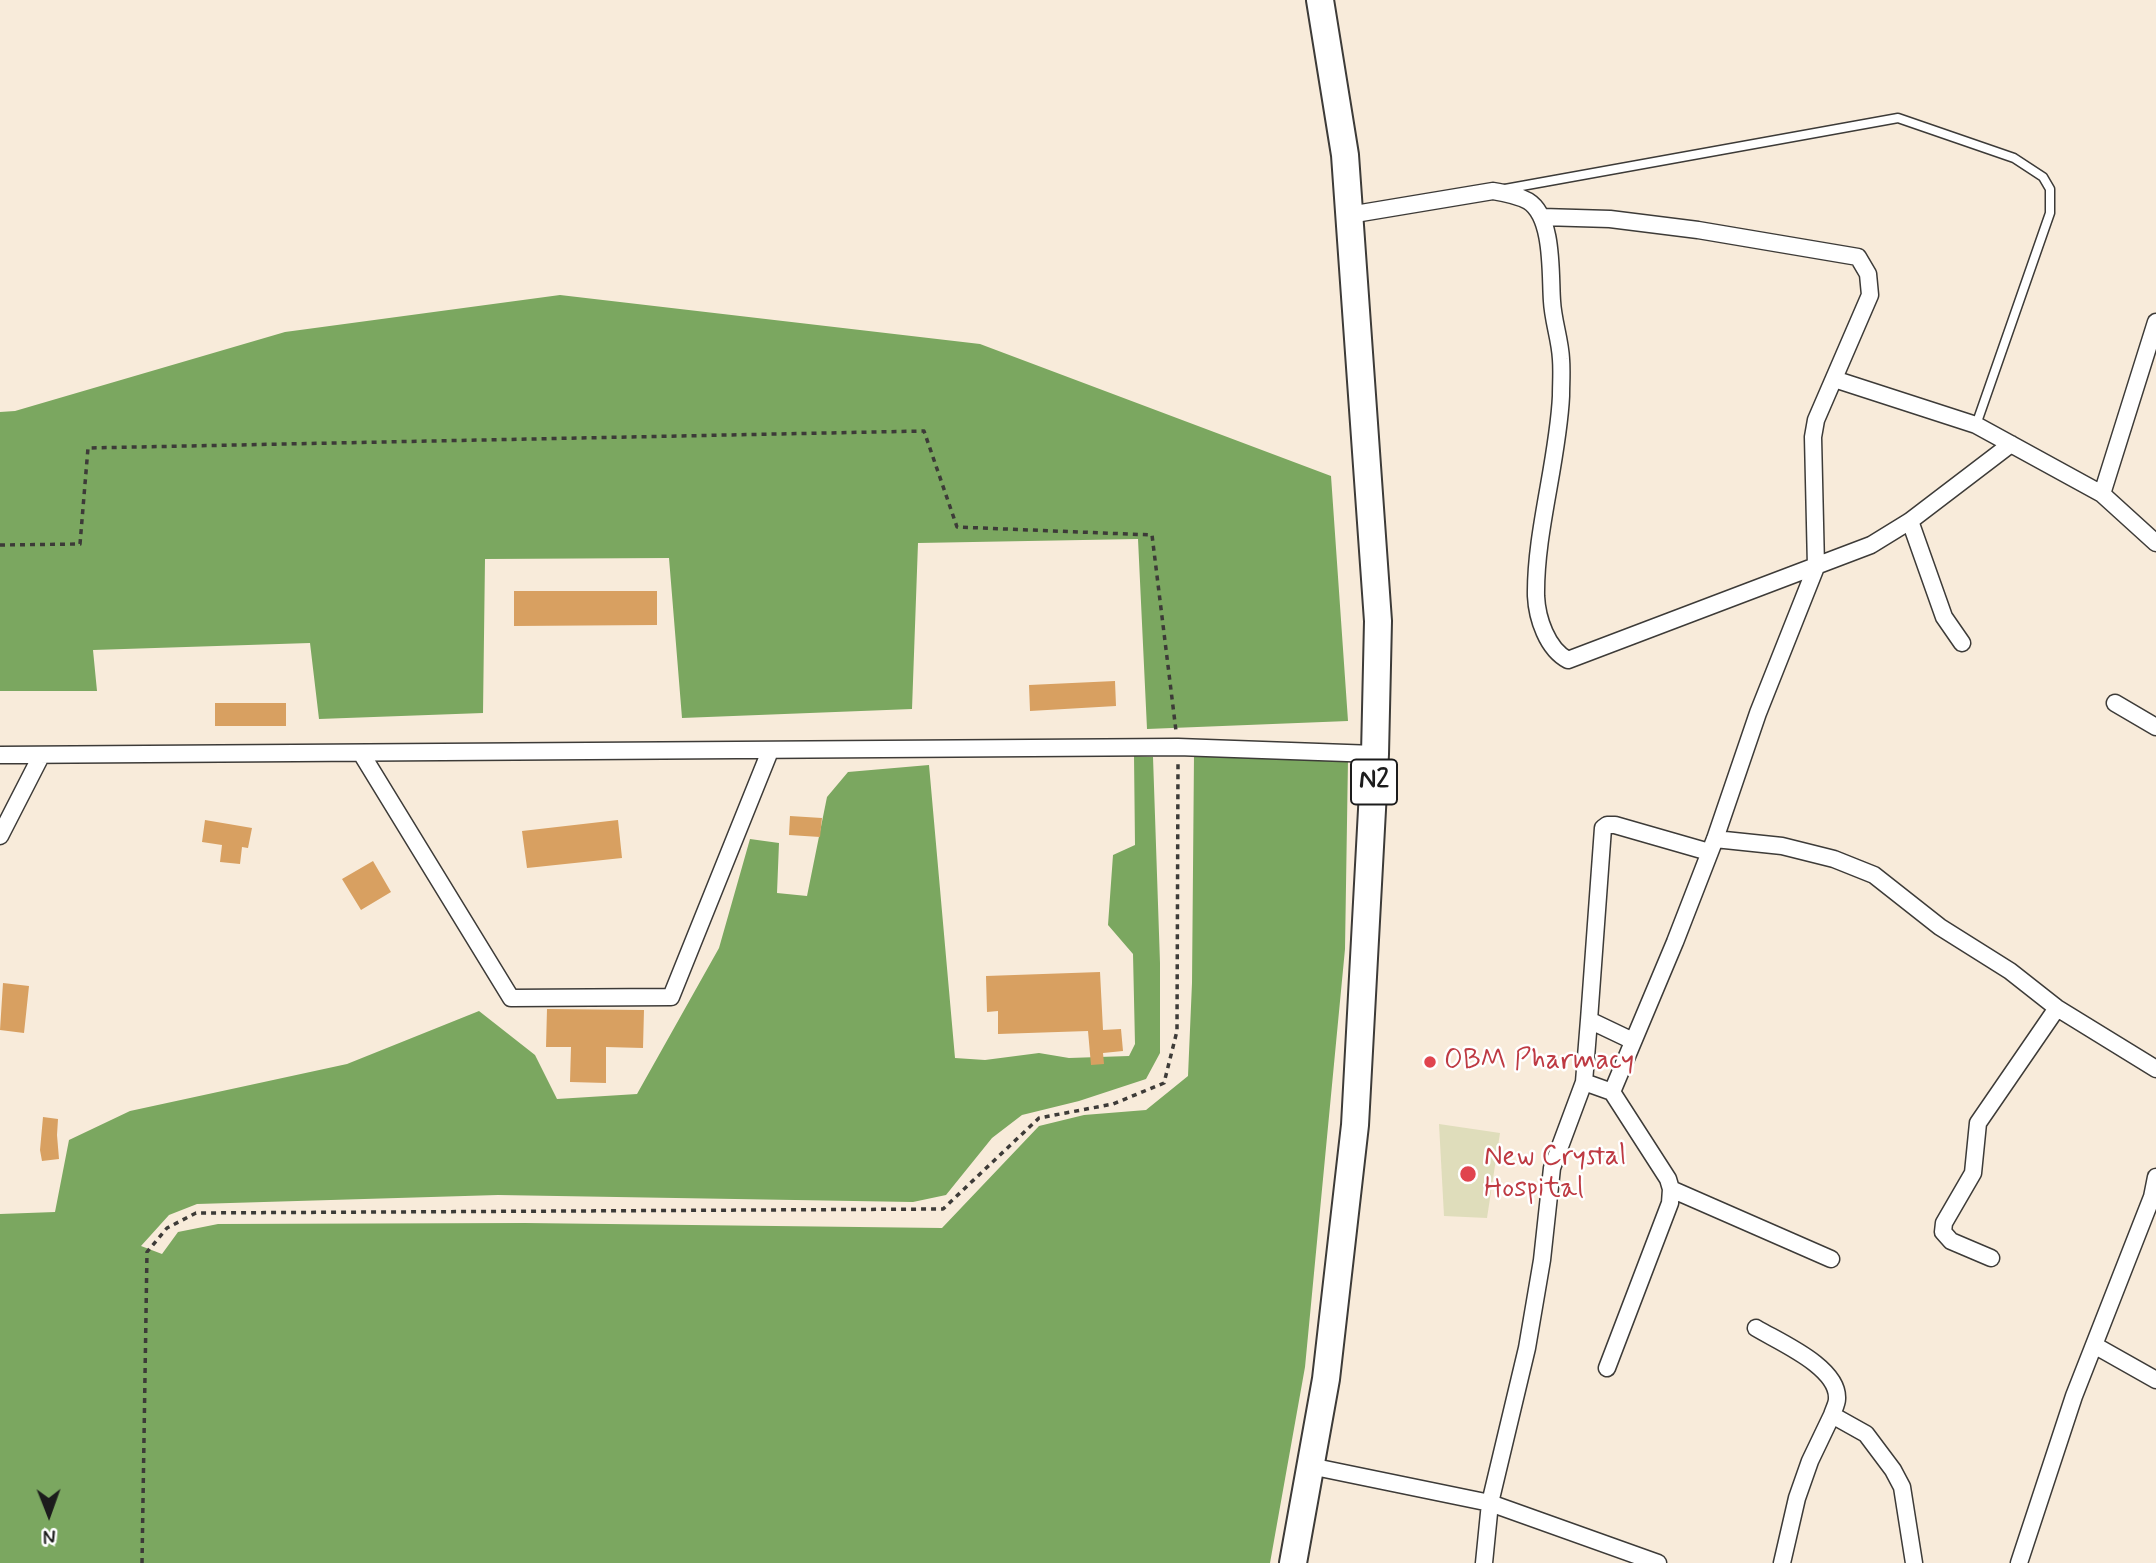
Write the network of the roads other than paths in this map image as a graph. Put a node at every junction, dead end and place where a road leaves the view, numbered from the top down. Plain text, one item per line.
1 (1320, 0) edge
2 (1493, 191) junction
3 (1349, 215) junction
4 (1542, 217) junction
5 (2156, 322) edge
6 (1834, 379) junction
7 (1976, 425) junction
8 (2011, 444) junction
9 (2102, 494) junction
10 (1910, 521) junction
11 (2156, 543) edge
12 (1816, 567) junction
13 (1962, 643) dead end
14 (2115, 703) dead end
15 (2156, 727) edge
16 (770, 751) junction
17 (361, 753) junction
18 (1376, 754) junction
19 (0, 755) edge
20 (41, 756) junction
21 (0, 836) edge
22 (1712, 845) junction
23 (2057, 1008) junction
24 (1589, 1020) junction
25 (1633, 1041) junction
26 (2156, 1069) edge
27 (1584, 1082) junction
28 (1612, 1092) junction
29 (2156, 1177) edge
30 (1671, 1189) junction
31 (2154, 1197) edge
32 (1991, 1258) dead end
33 (1831, 1259) dead end
34 (1756, 1328) dead end
35 (2094, 1345) junction
36 (1607, 1368) dead end
37 (2156, 1380) edge
38 (1832, 1416) junction
39 (1310, 1465) junction
40 (1490, 1503) junction
41 (1293, 1563) edge
42 (1484, 1563) edge
43 (1658, 1563) edge
44 (1782, 1563) edge
45 (1914, 1563) edge
46 (2019, 1563) edge

1 - 3 highway, N2
2 - 3 street
2 - 4 street
2 - 7 lane
3 - 18 highway, N2
4 - 6 street
4 - 12 street
5 - 9 street
6 - 7 street
6 - 12 street
7 - 8 street
8 - 9 street
8 - 10 street
9 - 11 street
10 - 12 street
10 - 13 street
12 - 22 street
14 - 15 street
16 - 17 street
16 - 17 street
16 - 18 street
17 - 20 street
18 - 39 highway, N2
19 - 20 street
20 - 21 street
22 - 23 street
22 - 24 street
22 - 25 street
23 - 26 street
23 - 32 street
24 - 25 street
24 - 27 street
25 - 28 street
27 - 28 street
27 - 40 street
28 - 30 street
29 - 31 street
30 - 33 street
30 - 36 street
31 - 35 street
34 - 38 street
35 - 37 street
35 - 46 street
38 - 44 street
38 - 45 street
39 - 40 street
39 - 41 highway, N2
40 - 42 street
40 - 43 street

